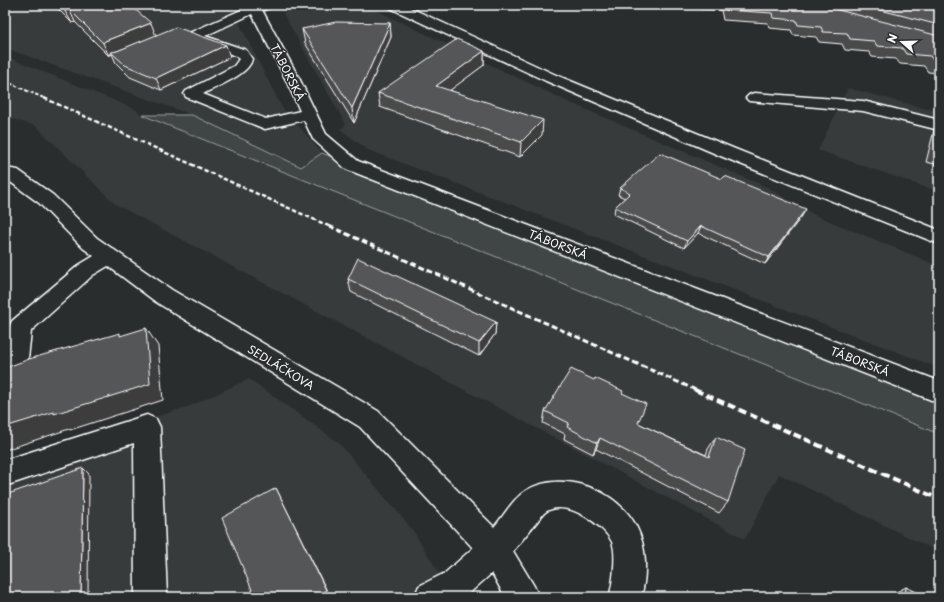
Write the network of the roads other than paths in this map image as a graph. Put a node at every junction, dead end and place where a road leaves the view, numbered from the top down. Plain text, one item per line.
1 (394, 5) edge
2 (258, 6) edge
3 (754, 98) dead end
4 (308, 114) junction
5 (939, 125) edge
6 (5, 173) edge
7 (939, 237) edge
8 (108, 256) junction
9 (14, 378) edge
10 (939, 392) edge
11 (5, 473) edge
12 (495, 549) junction
13 (151, 597) edge
14 (430, 597) edge
15 (523, 597) edge
16 (625, 597) edge

1 - 7 street
2 - 4 street, TÁBORSKÁ
2 - 4 street
3 - 5 street
4 - 10 street, TÁBORSKÁ
6 - 8 street, SEDLÁČKOVA
8 - 9 street
8 - 12 street, SEDLÁČKOVA
11 - 13 street
12 - 14 street
12 - 15 street, SEDLÁČKOVA
12 - 16 street

